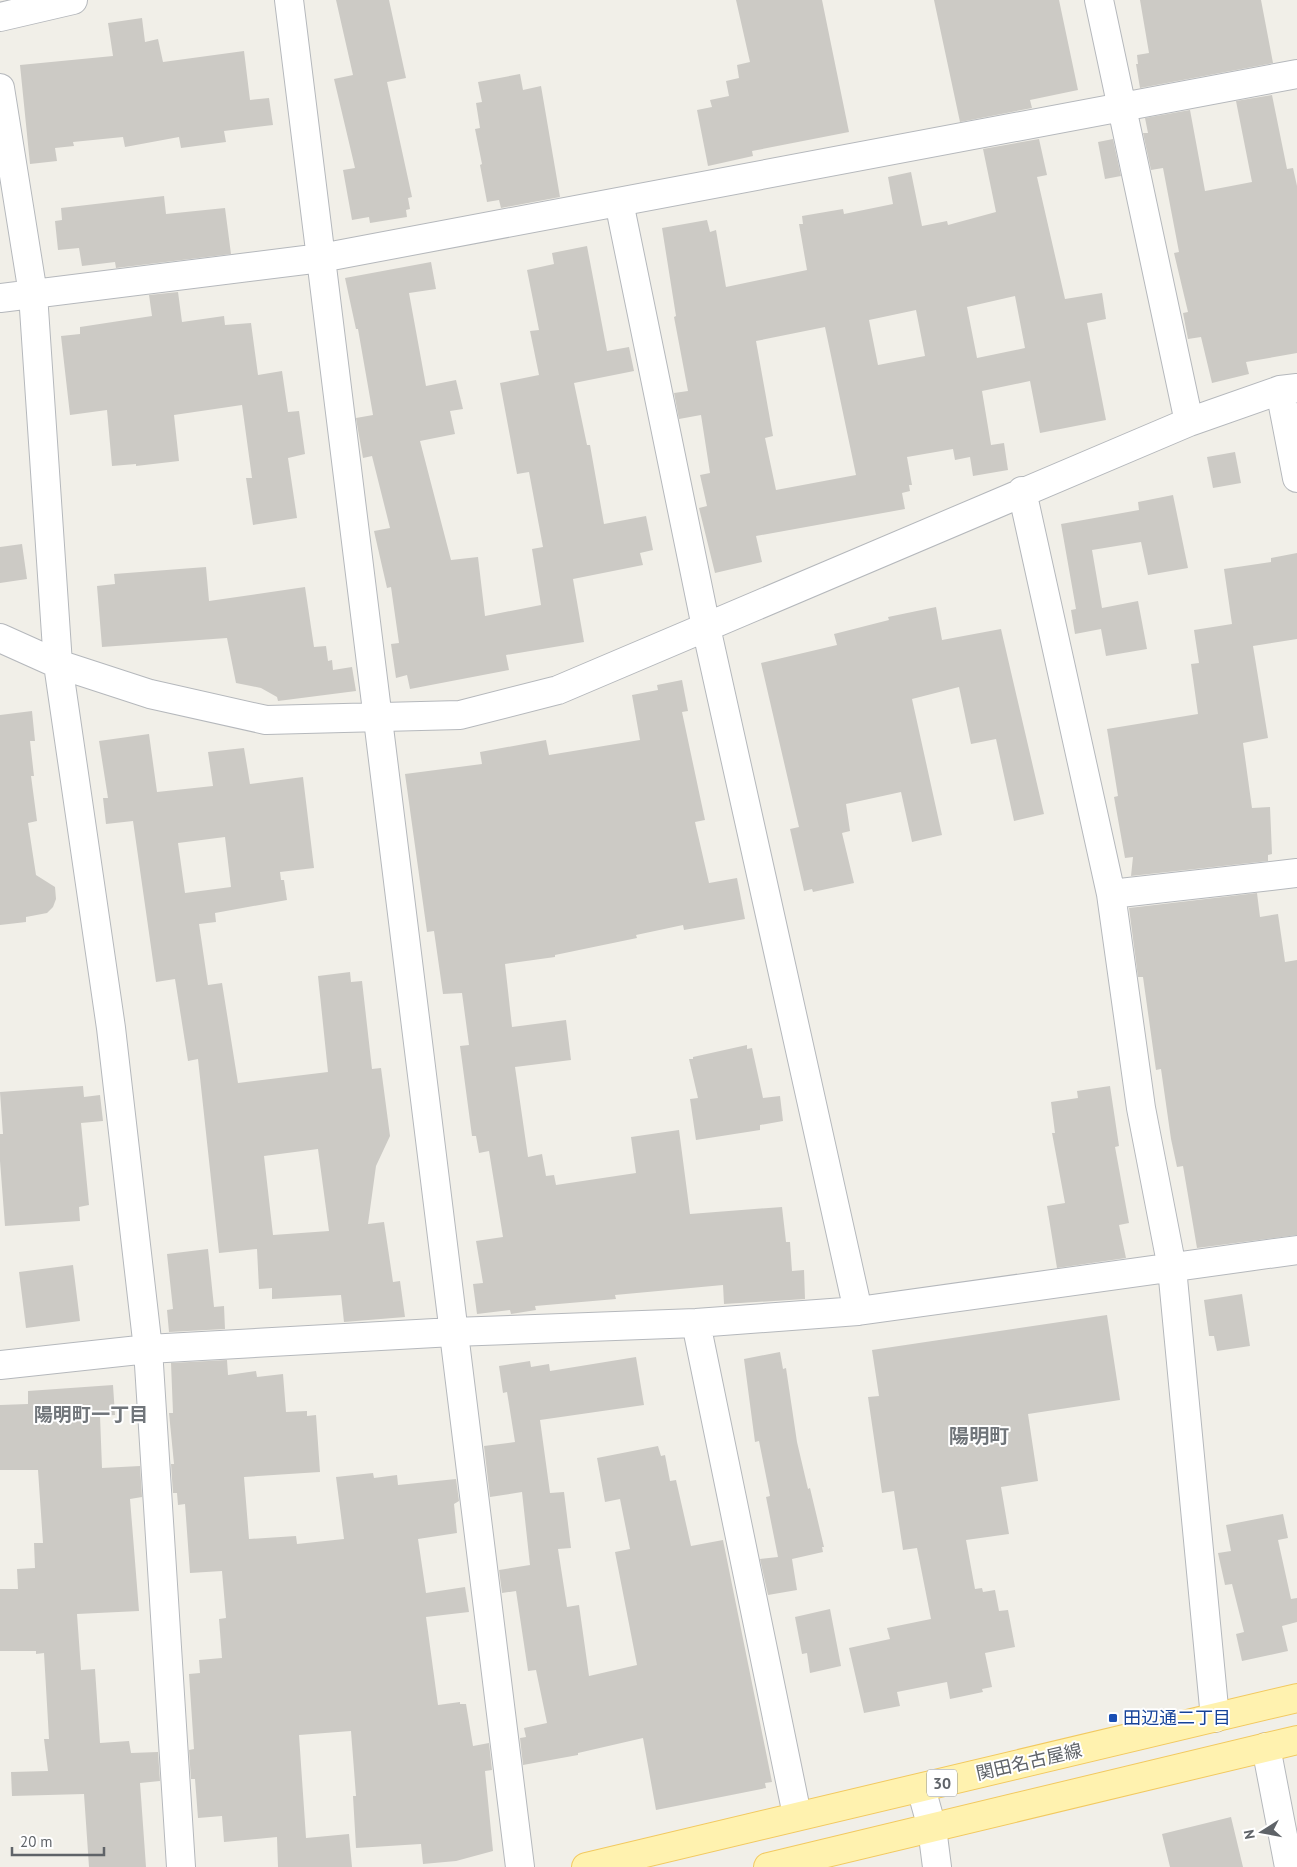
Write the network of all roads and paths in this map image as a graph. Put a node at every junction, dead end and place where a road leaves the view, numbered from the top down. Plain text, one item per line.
1 (73, 0) edge
2 (288, 0) edge
3 (1099, 0) edge
4 (0, 18) edge
5 (1297, 74) edge
6 (0, 88) edge
7 (1122, 106) junction
8 (619, 202) junction
9 (322, 258) junction
10 (33, 294) junction
11 (0, 298) edge
12 (1289, 389) edge
13 (1189, 422) junction
14 (1297, 478) edge
15 (1022, 491) junction
16 (706, 627) junction
17 (0, 638) edge
18 (58, 664) junction
19 (376, 718) junction
20 (1297, 873) edge
21 (1111, 894) junction
22 (1297, 1250) edge
23 (1172, 1268) junction
24 (858, 1310) junction
25 (696, 1323) junction
26 (453, 1332) junction
27 (148, 1349) junction
28 (0, 1365) edge
29 (1297, 1698) edge
30 (1215, 1718) junction
31 (1297, 1740) edge
32 (1266, 1747) junction
33 (921, 1788) junction
34 (797, 1815) junction
35 (932, 1828) junction
36 (181, 1867) edge
37 (520, 1867) edge
38 (586, 1867) edge
39 (768, 1867) edge
40 (937, 1867) edge
41 (1289, 1867) edge

1 - 4 street
2 - 9 street
3 - 7 street
5 - 7 street
6 - 10 street
7 - 8 street
7 - 13 street
8 - 9 street
8 - 16 street
9 - 10 street
9 - 19 street
10 - 11 street
10 - 18 street
12 - 13 street
12 - 14 street
13 - 15 street
15 - 16 street
15 - 21 street
16 - 19 street
16 - 24 street
17 - 18 street
18 - 19 street
18 - 27 street
19 - 26 street
20 - 21 street
21 - 23 street
22 - 23 street
23 - 24 street
23 - 30 street
24 - 25 street
25 - 26 street
25 - 34 street
26 - 27 street
26 - 37 street
27 - 28 street
27 - 36 street
29 - 30 main road, 関田名古屋線 / 30
30 - 33 main road, 関田名古屋線 / 30
31 - 32 main road, 30
32 - 35 main road, 30
32 - 41 street
33 - 34 main road, 関田名古屋線 / 30
33 - 35 street
34 - 38 main road, 関田名古屋線 / 30
35 - 39 main road, 30
35 - 40 street

